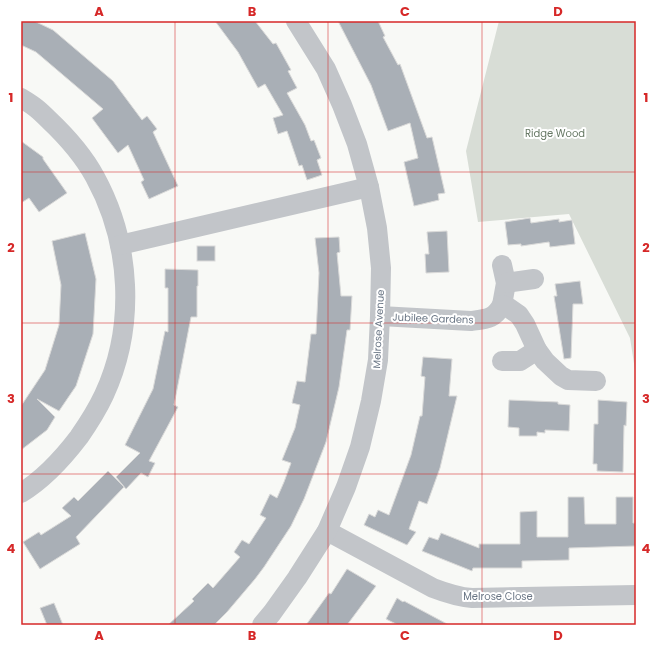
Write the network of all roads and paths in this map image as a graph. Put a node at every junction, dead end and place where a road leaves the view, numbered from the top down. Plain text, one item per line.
1 (296, 21) edge
2 (21, 98) edge
3 (369, 187) junction
4 (120, 244) junction
5 (534, 279) dead end
6 (502, 305) junction
7 (380, 316) junction
8 (536, 350) junction
9 (502, 361) dead end
10 (596, 380) dead end
11 (21, 493) edge
12 (327, 532) junction
13 (636, 596) edge
14 (262, 625) edge

1 - 3 street, Melrose Avenue
2 - 4 street
3 - 4 street
3 - 7 street, Melrose Avenue
4 - 11 street
5 - 6 street
6 - 7 street, Jubilee Gardens
6 - 8 street
7 - 12 street, Melrose Avenue
8 - 9 street
8 - 10 street
12 - 13 street, Melrose Close
12 - 14 street, Melrose Avenue

